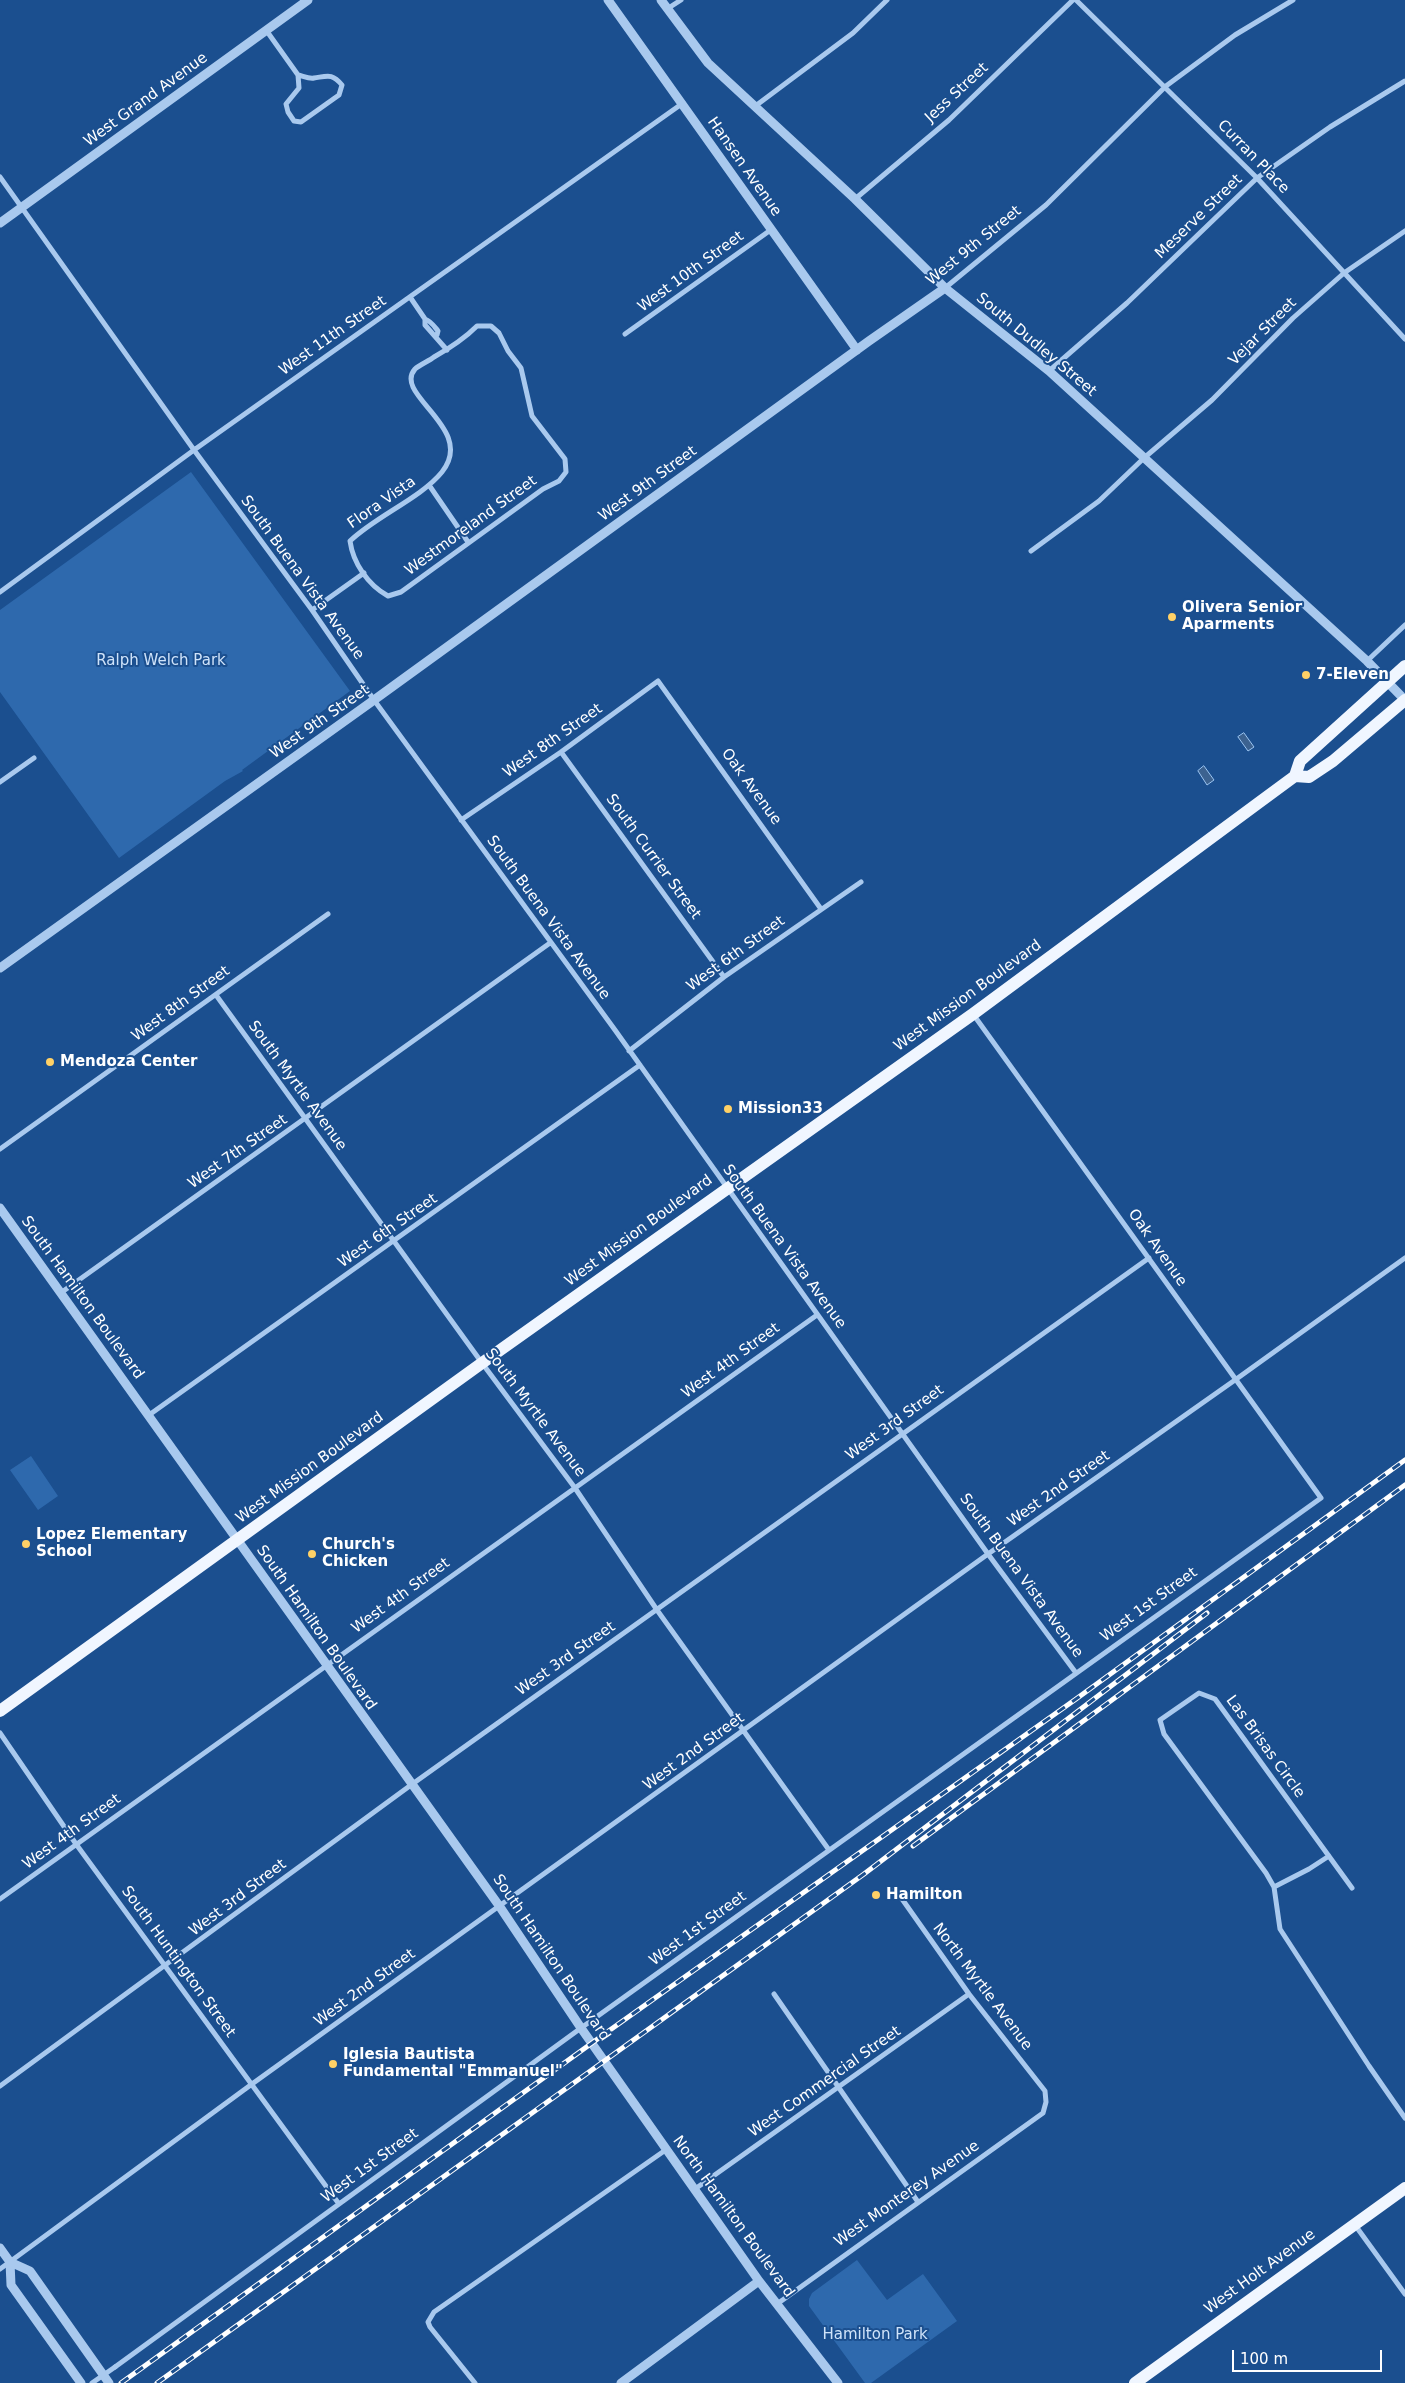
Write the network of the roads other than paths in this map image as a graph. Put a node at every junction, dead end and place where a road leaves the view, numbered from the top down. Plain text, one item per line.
1 (308, 0) edge
2 (608, 0) edge
3 (661, 0) edge
4 (681, 0) edge
5 (887, 0) edge
6 (1075, 0) edge
7 (1293, 0) edge
8 (667, 9) junction
9 (266, 30) junction
10 (298, 75) junction
11 (1405, 81) edge
12 (1166, 86) junction
13 (683, 103) junction
14 (754, 107) junction
15 (0, 177) edge
16 (1257, 178) junction
17 (855, 199) junction
18 (22, 208) junction
19 (0, 223) edge
20 (772, 229) junction
21 (1405, 231) edge
22 (1344, 273) junction
23 (945, 288) junction
24 (410, 296) junction
25 (625, 334) dead end
26 (1405, 339) edge
27 (447, 350) junction
28 (857, 350) junction
29 (1049, 371) junction
30 (194, 450) junction
31 (1144, 458) junction
32 (429, 485) junction
33 (468, 542) junction
34 (1031, 551) dead end
35 (364, 574) junction
36 (0, 592) edge
37 (312, 610) junction
38 (1405, 625) edge
39 (1367, 661) junction
40 (1405, 666) edge
41 (658, 681) joint
42 (1388, 682) junction
43 (374, 700) junction
44 (1405, 700) edge
45 (561, 752) junction
46 (34, 758) dead end
47 (1295, 776) junction
48 (0, 782) edge
49 (461, 820) junction
50 (861, 882) dead end
51 (821, 909) junction
52 (328, 914) dead end
53 (550, 943) junction
54 (0, 968) edge
55 (724, 977) junction
56 (216, 995) junction
57 (973, 1014) junction
58 (629, 1051) junction
59 (640, 1065) junction
60 (305, 1119) junction
61 (0, 1150) edge
62 (726, 1188) junction
63 (0, 1208) edge
64 (395, 1242) junction
65 (1149, 1258) junction
66 (1405, 1258) edge
67 (62, 1292) junction
68 (817, 1314) junction
69 (482, 1363) junction
70 (1236, 1380) junction
71 (149, 1415) junction
72 (903, 1433) junction
73 (575, 1488) junction
74 (1321, 1498) joint
75 (237, 1541) junction
76 (988, 1554) junction
77 (657, 1610) junction
78 (326, 1666) junction
79 (1076, 1673) junction
80 (0, 1711) edge
81 (744, 1731) junction
82 (0, 1733) edge
83 (411, 1785) junction
84 (76, 1844) junction
85 (829, 1850) junction
86 (1329, 1856) junction
87 (1274, 1887) junction
88 (1352, 1888) dead end
89 (895, 1889) dead end
90 (0, 1899) edge
91 (500, 1907) junction
92 (167, 1966) junction
93 (774, 1994) dead end
94 (969, 1994) junction
95 (581, 2028) junction
96 (607, 2065) joint
97 (252, 2084) junction
98 (0, 2086) edge
99 (838, 2089) junction
100 (1046, 2102) joint
101 (1405, 2118) edge
102 (667, 2149) junction
103 (695, 2188) junction
104 (1405, 2188) edge
105 (918, 2202) junction
106 (339, 2204) junction
107 (1355, 2224) junction
108 (0, 2248) edge
109 (10, 2262) junction
110 (0, 2269) edge
111 (759, 2281) junction
112 (1405, 2294) edge
113 (777, 2304) junction
114 (81, 2383) edge
115 (92, 2383) edge
116 (109, 2383) edge
117 (475, 2383) edge
118 (620, 2383) edge
119 (838, 2383) edge
120 (1134, 2383) edge

1 - 9 street, West Grand Avenue
2 - 13 street, Hansen Avenue
3 - 8 street, South Dudley Street
4 - 8 street
5 - 14 street
6 - 12 street, Curran Place
6 - 17 street, Jess Street
7 - 12 street, West 9th Street
8 - 14 street, South Dudley Street
9 - 10 street
9 - 18 street, West Grand Avenue
10 - 10 street
11 - 16 street, Meserve Street
12 - 16 street, Curran Place
12 - 23 street, West 9th Street
13 - 20 street, Hansen Avenue
13 - 24 street, West 11th Street
14 - 17 street, South Dudley Street
15 - 18 street, South Buena Vista Avenue
16 - 22 street, Curran Place
16 - 29 street, Meserve Street
17 - 23 street, South Dudley Street
18 - 19 street, West Grand Avenue
18 - 30 street, South Buena Vista Avenue
20 - 25 street, West 10th Street
20 - 28 street, Hansen Avenue
21 - 22 street, Vejar Street
22 - 26 street, Curran Place
22 - 31 street, Vejar Street
23 - 28 street, West 9th Street
23 - 29 street, South Dudley Street
24 - 27 street
24 - 30 street, West 11th Street
27 - 32 street, Flora Vista
27 - 33 street, Westmoreland Street
28 - 43 street, West 9th Street
29 - 31 street, South Dudley Street
30 - 36 street, West 11th Street
30 - 37 street, South Buena Vista Avenue
31 - 34 street, Vejar Street
31 - 39 street, South Dudley Street
32 - 33 street
32 - 35 street, Flora Vista
33 - 35 street, Westmoreland Street
35 - 37 street
37 - 43 street, South Buena Vista Avenue
38 - 39 street
39 - 42 street, South Dudley Street
40 - 42 main road, West Mission Boulevard
41 - 45 street, West 8th Street
41 - 51 street, Oak Avenue
42 - 44 street, South Dudley Street
42 - 47 main road, West Mission Boulevard
43 - 49 street, South Buena Vista Avenue
43 - 54 street, West 9th Street
44 - 47 main road, West Mission Boulevard
45 - 49 street, West 8th Street
45 - 55 street, South Currier Street
46 - 48 street
47 - 57 main road, West Mission Boulevard
49 - 53 street, South Buena Vista Avenue
50 - 51 street, West 6th Street
51 - 55 street, West 6th Street
52 - 56 street, West 8th Street
53 - 58 street, South Buena Vista Avenue
53 - 60 street, West 7th Street
55 - 58 street, West 6th Street
56 - 60 street, South Myrtle Avenue
56 - 61 street, West 8th Street
57 - 62 main road, West Mission Boulevard
57 - 65 street, Oak Avenue
58 - 59 street, South Buena Vista Avenue
59 - 62 street, South Buena Vista Avenue
59 - 64 street, West 6th Street
60 - 64 street, South Myrtle Avenue
60 - 67 street, West 7th Street
62 - 68 street, South Buena Vista Avenue
62 - 69 main road, West Mission Boulevard
63 - 67 street, South Hamilton Boulevard
64 - 69 street, South Myrtle Avenue
64 - 71 street, West 6th Street
65 - 70 street, Oak Avenue
65 - 72 street, West 3rd Street
66 - 70 street, West 2nd Street
67 - 71 street, South Hamilton Boulevard
68 - 72 street, South Buena Vista Avenue
68 - 73 street, West 4th Street
69 - 73 street, South Myrtle Avenue
69 - 75 main road, West Mission Boulevard
70 - 74 street, Oak Avenue
70 - 76 street, West 2nd Street
71 - 75 street, South Hamilton Boulevard
72 - 76 street, South Buena Vista Avenue
72 - 77 street, West 3rd Street
73 - 77 street, South Myrtle Avenue
73 - 78 street, West 4th Street
74 - 79 street, West 1st Street
75 - 78 street, South Hamilton Boulevard
75 - 80 main road, West Mission Boulevard
76 - 79 street, South Buena Vista Avenue
76 - 81 street, West 2nd Street
77 - 81 street, South Myrtle Avenue
77 - 83 street, West 3rd Street
78 - 83 street, South Hamilton Boulevard
78 - 84 street, West 4th Street
79 - 85 street, West 1st Street
81 - 85 street, South Myrtle Avenue
81 - 91 street, West 2nd Street
82 - 84 street, South Huntington Street
83 - 91 street, South Hamilton Boulevard
83 - 92 street, West 3rd Street
84 - 90 street, West 4th Street
84 - 92 street, South Huntington Street
85 - 95 street, West 1st Street
86 - 87 street
86 - 87 street, Las Brisas Circle
86 - 88 street, Las Brisas Circle
87 - 101 street, Las Brisas Circle
89 - 94 street, North Myrtle Avenue
91 - 95 street, South Hamilton Boulevard
91 - 97 street, West 2nd Street
92 - 97 street, South Huntington Street
92 - 98 street, West 3rd Street
93 - 99 street
94 - 99 street, West Commercial Street
94 - 100 street, North Myrtle Avenue
95 - 96 street, South Hamilton Boulevard
95 - 106 street, West 1st Street
96 - 102 street, North Hamilton Boulevard
97 - 106 street, South Huntington Street
97 - 109 street, West 2nd Street
99 - 103 street, West Commercial Street
99 - 105 street
100 - 105 street, West Monterey Avenue
102 - 103 street, North Hamilton Boulevard
102 - 117 street
103 - 111 street, North Hamilton Boulevard
104 - 107 main road, West Holt Avenue
105 - 113 street, West Monterey Avenue
106 - 115 street, West 1st Street, bridge
107 - 112 street
107 - 120 main road, West Holt Avenue
108 - 109 street
109 - 110 street, West 2nd Street
109 - 114 street
109 - 116 street
111 - 113 street, North Hamilton Boulevard
111 - 118 street
113 - 119 street, North Hamilton Boulevard

